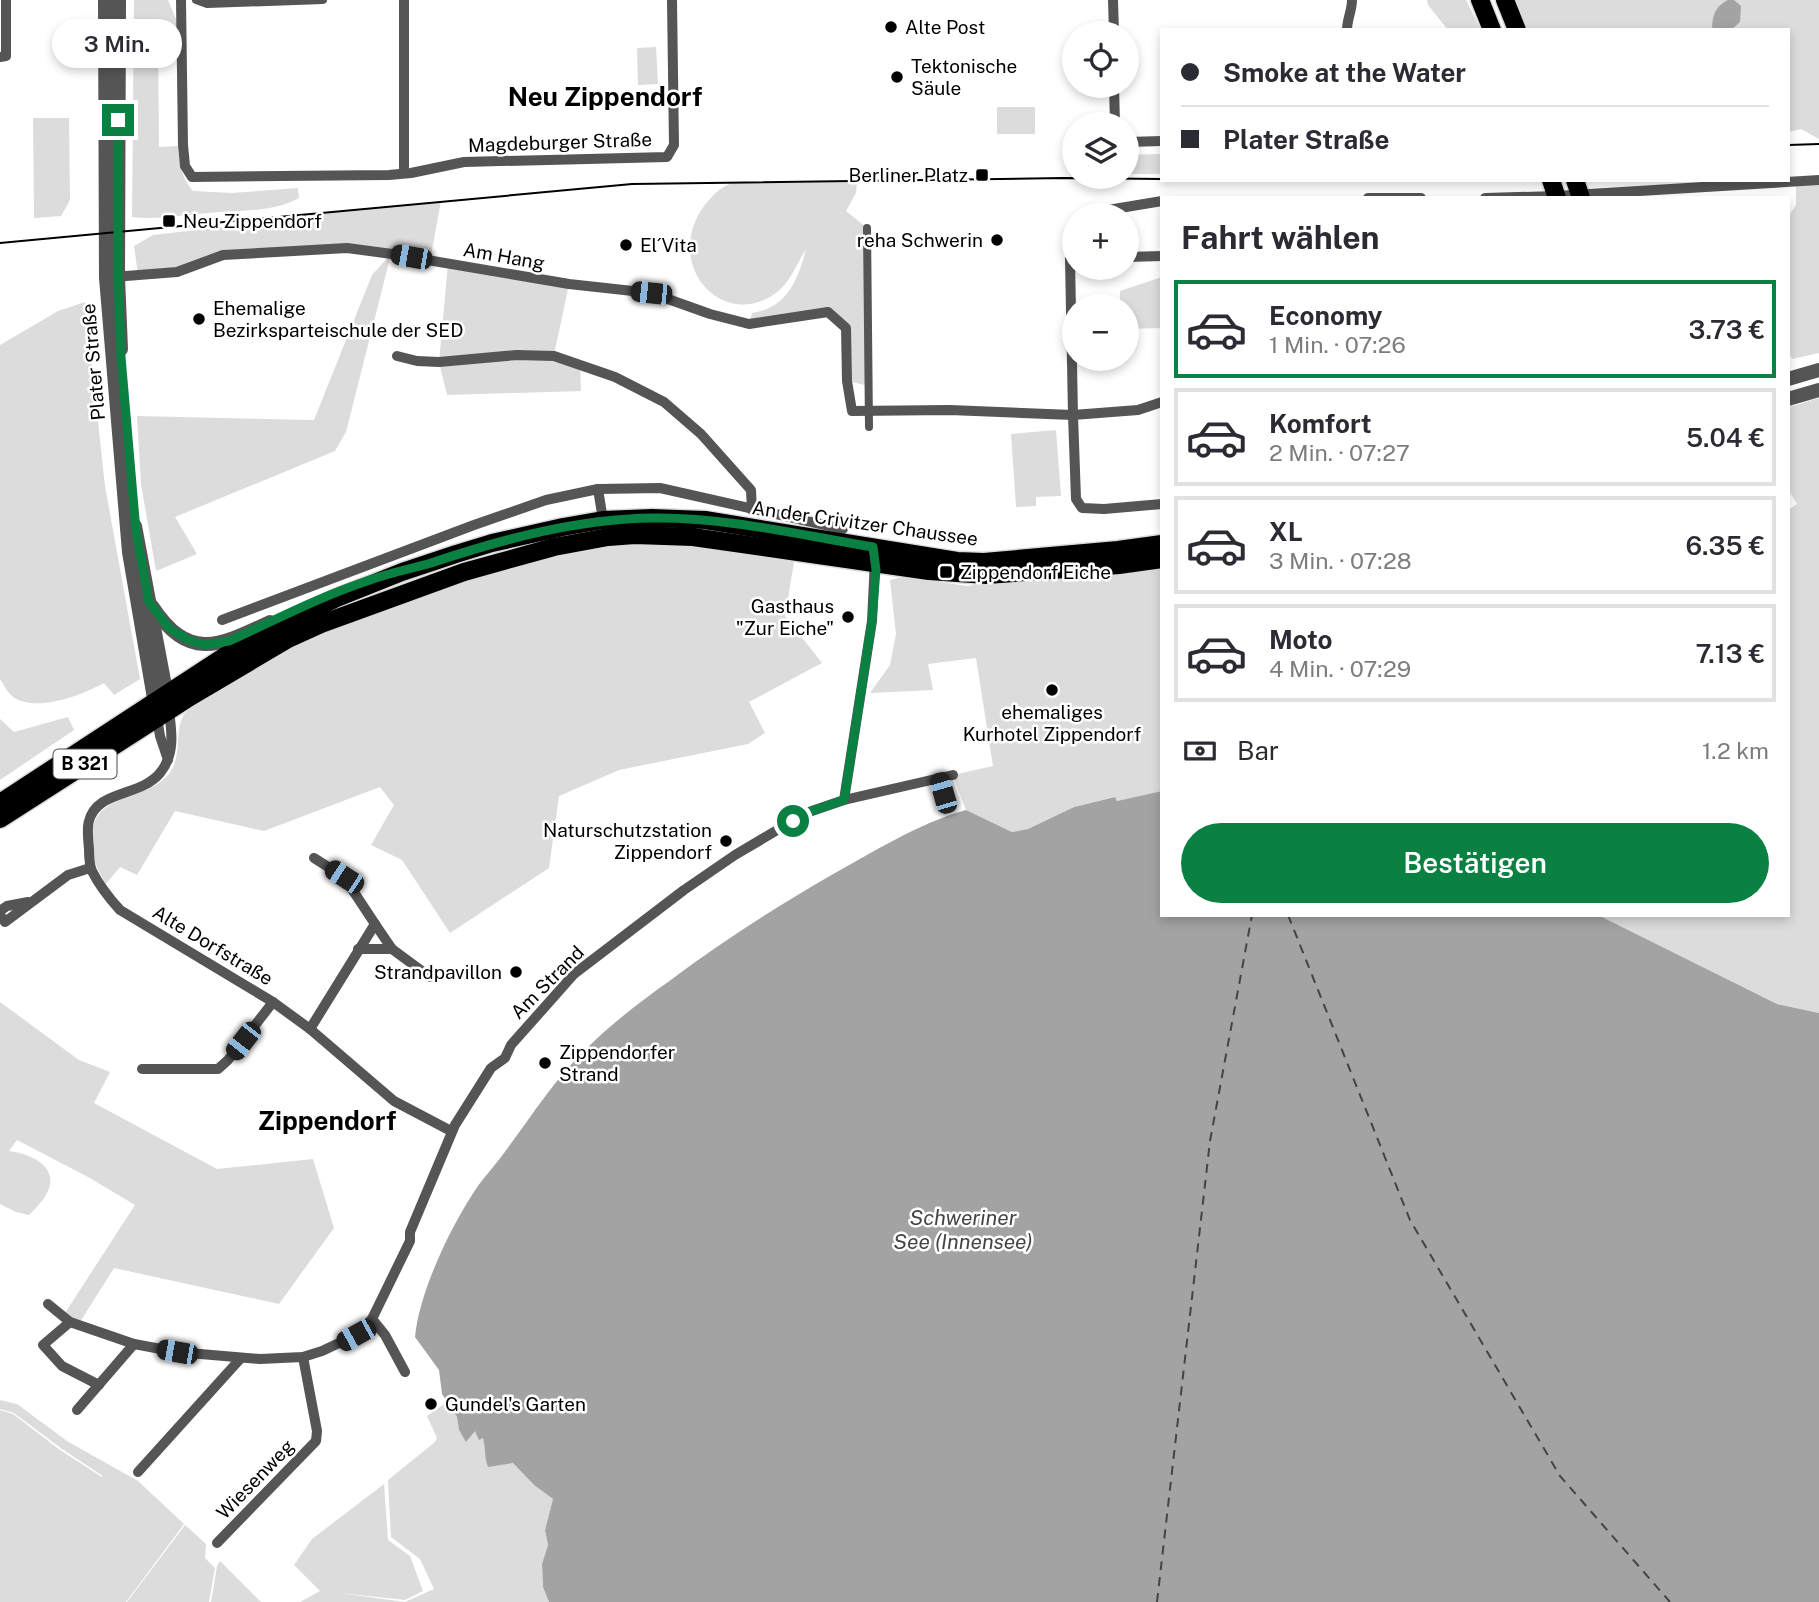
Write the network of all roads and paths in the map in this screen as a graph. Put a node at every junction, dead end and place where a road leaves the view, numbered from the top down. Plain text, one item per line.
1 (6, 0) edge
2 (105, 0) edge
3 (119, 0) edge
4 (181, 0) edge
5 (196, 0) edge
6 (323, 0) edge
7 (404, 0) edge
8 (672, 0) edge
9 (1113, 0) edge
10 (1352, 0) edge
11 (1480, 0) edge
12 (1505, 0) edge
13 (1114, 21) edge
14 (1347, 28) edge
15 (1491, 28) edge
16 (1516, 28) edge
17 (0, 57) edge
18 (1160, 141) edge
19 (1139, 142) edge
20 (404, 173) junction
21 (1819, 180) edge
22 (1790, 181) edge
23 (1775, 182) edge
24 (1555, 191) edge
25 (1579, 191) edge
26 (1505, 196) edge
27 (1160, 201) edge
28 (1139, 205) edge
29 (866, 228) dead end
30 (1160, 256) edge
31 (1139, 257) edge
32 (112, 277) junction
33 (1070, 280) edge
34 (397, 356) dead end
35 (1819, 370) edge
36 (1790, 378) edge
37 (1819, 390) edge
38 (1790, 398) edge
39 (1160, 403) edge
40 (874, 410) junction
41 (1073, 415) junction
42 (869, 426) dead end
43 (598, 489) junction
44 (1160, 504) edge
45 (751, 510) junction
46 (603, 520) junction
47 (843, 529) dead end
48 (1160, 544) edge
49 (874, 555) junction
50 (1160, 559) edge
51 (401, 572) junction
52 (149, 602) junction
53 (222, 620) dead end
54 (162, 706) junction
55 (953, 775) dead end
56 (938, 778) junction
57 (943, 793) dead end
58 (844, 800) junction
59 (0, 803) edge
60 (0, 819) edge
61 (314, 858) dead end
62 (90, 868) junction
63 (0, 914) edge
64 (375, 924) junction
65 (392, 948) junction
66 (358, 949) junction
67 (430, 977) dead end
68 (273, 1002) junction
69 (310, 1029) junction
70 (142, 1069) dead end
71 (451, 1131) junction
72 (48, 1304) dead end
73 (372, 1319) junction
74 (70, 1322) junction
75 (134, 1344) junction
76 (303, 1357) junction
77 (241, 1358) junction
78 (405, 1372) dead end
79 (99, 1385) junction
80 (77, 1410) dead end
81 (138, 1472) dead end
82 (217, 1543) dead end

1 - 17 street
2 - 32 street, Plater Straße
3 - 32 street, Plater Straße
4 - 20 street, Magdeburger Straße
5 - 6 street
7 - 20 street
8 - 20 street, Magdeburger Straße
9 - 13 street
10 - 14 street
11 - 15 main road
12 - 16 main road
18 - 19 street
21 - 22 street
23 - 25 street
24 - 25 street
24 - 26 street
27 - 28 street
29 - 40 street
30 - 31 street
32 - 40 street, Am Hang
32 - 52 street, Plater Straße
32 - 54 street, Plater Straße
33 - 41 street
34 - 45 street
35 - 36 street
37 - 38 street
39 - 41 street
40 - 41 street
40 - 42 street
41 - 44 street
43 - 45 street, An der Crivitzer Chaussee
43 - 46 street
43 - 53 street, An der Crivitzer Chaussee
45 - 47 street
46 - 49 main road, An der Crivitzer Chaussee / B 321
46 - 51 main road, An der Crivitzer Chaussee / B 321
48 - 49 main road, An der Crivitzer Chaussee / B 321
49 - 50 main road, An der Crivitzer Chaussee / B 321
49 - 54 main road, An der Crivitzer Chaussee / B 321
49 - 58 street
51 - 52 street, B 321
51 - 54 main road, An der Crivitzer Chaussee / B 321
52 - 54 street, Plater Straße
54 - 59 main road, An der Crivitzer Chaussee / B 321
54 - 60 main road, An der Crivitzer Chaussee / B 321
54 - 62 street, Alte Dorfstraße
55 - 56 street, Am Strand
56 - 57 street
56 - 58 street, Am Strand
58 - 71 street, Am Strand
61 - 64 street
62 - 63 street
62 - 68 street, Alte Dorfstraße
64 - 65 street
64 - 66 street
65 - 66 street
65 - 67 street
66 - 69 street
68 - 69 street, Alte Dorfstraße
68 - 70 street
69 - 71 street, Alte Dorfstraße
71 - 73 street, Am Strand
72 - 74 street
73 - 76 street
73 - 78 street
74 - 75 street
74 - 79 street
75 - 77 street
75 - 79 street
76 - 77 street
76 - 82 street, Wiesenweg
77 - 81 street
79 - 80 street

